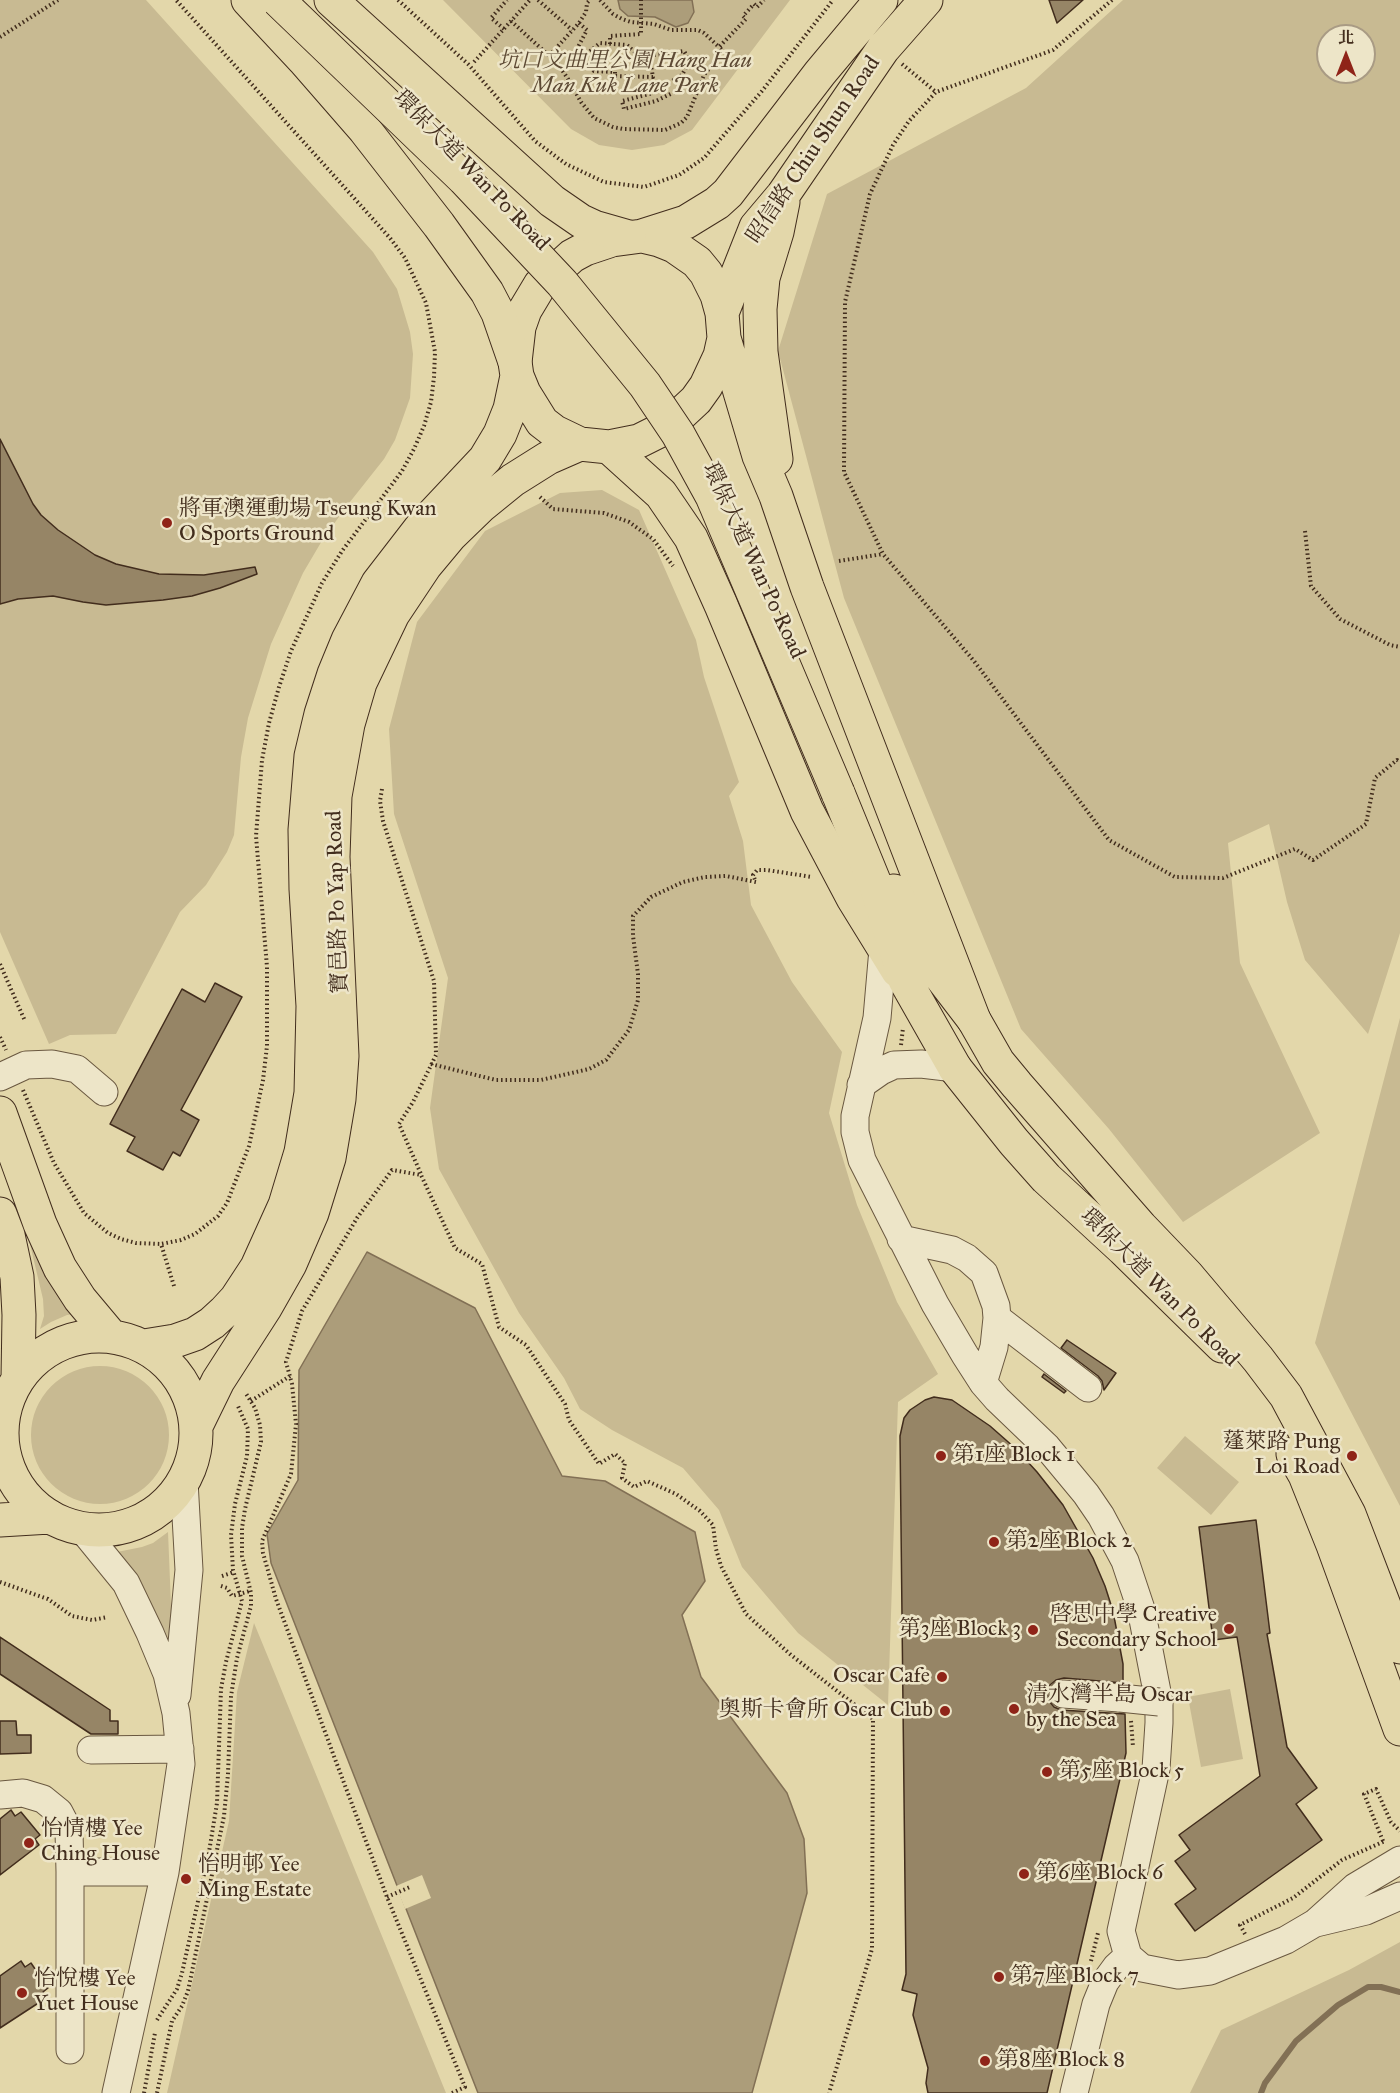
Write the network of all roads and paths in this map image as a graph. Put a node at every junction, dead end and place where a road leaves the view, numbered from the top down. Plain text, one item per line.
1 (58, 0) edge
2 (176, 0) edge
3 (248, 0) edge
4 (278, 0) edge
5 (301, 0) edge
6 (331, 0) edge
7 (398, 0) edge
8 (507, 0) edge
9 (530, 0) edge
10 (538, 0) edge
11 (590, 0) edge
12 (600, 0) edge
13 (641, 0) edge
14 (764, 0) edge
15 (833, 0) edge
16 (881, 0) edge
17 (926, 0) edge
18 (1112, 0) edge
19 (510, 21) junction
20 (641, 22) junction
21 (579, 23) junction
22 (504, 29) junction
23 (572, 30) junction
24 (0, 37) edge
25 (610, 44) junction
26 (718, 47) junction
27 (883, 49) junction
28 (549, 56) junction
29 (649, 56) junction
30 (583, 57) junction
31 (474, 62) dead end
32 (699, 86) junction
33 (936, 92) junction
34 (783, 195) junction
35 (635, 236) junction
36 (723, 325) junction
37 (516, 369) junction
38 (595, 445) junction
39 (776, 496) junction
40 (540, 497) dead end
41 (1305, 531) dead end
42 (883, 554) junction
43 (839, 561) dead end
44 (679, 575) dead end
45 (1400, 647) edge
46 (1399, 760) edge
47 (382, 789) dead end
48 (845, 790) junction
49 (812, 877) dead end
50 (883, 949) junction
51 (0, 964) edge
52 (905, 981) junction
53 (974, 1020) junction
54 (25, 1021) dead end
55 (0, 1037) edge
56 (431, 1064) junction
57 (955, 1068) junction
58 (7, 1074) edge
59 (861, 1085) junction
60 (104, 1092) dead end
61 (0, 1113) edge
62 (421, 1175) junction
63 (0, 1214) edge
64 (901, 1239) junction
65 (161, 1244) junction
66 (174, 1286) dead end
67 (997, 1318) junction
68 (111, 1336) junction
69 (144, 1346) junction
70 (290, 1376) junction
71 (18, 1378) junction
72 (983, 1383) junction
73 (1088, 1388) dead end
74 (245, 1392) dead end
75 (250, 1401) junction
76 (238, 1406) dead end
77 (197, 1424) junction
78 (1, 1426) edge
79 (184, 1481) junction
80 (50, 1517) junction
81 (0, 1520) edge
82 (82, 1529) junction
83 (234, 1572) junction
84 (222, 1576) dead end
85 (0, 1582) edge
86 (221, 1586) dead end
87 (250, 1591) junction
88 (240, 1593) junction
89 (108, 1617) dead end
90 (1400, 1647) edge
91 (1063, 1694) dead end
92 (1159, 1702) junction
93 (1125, 1704) junction
94 (176, 1713) junction
95 (1400, 1729) edge
96 (180, 1749) junction
97 (91, 1750) dead end
98 (1133, 1751) dead end
99 (0, 1795) edge
100 (1400, 1831) edge
101 (1377, 1844) dead end
102 (1388, 1858) edge
103 (70, 1872) junction
104 (165, 1872) junction
105 (410, 1887) dead end
106 (387, 1897) junction
107 (1397, 1898) edge
108 (1315, 1923) junction
109 (1246, 1935) dead end
110 (1128, 1956) junction
111 (70, 2050) dead end
112 (458, 2092) edge
113 (116, 2093) edge
114 (144, 2093) edge
115 (157, 2093) edge
116 (452, 2093) edge
117 (829, 2093) edge
118 (1074, 2093) edge

1 - 24 path
2 - 65 path
3 - 37 main road
4 - 48 main road, 環保大道 Wan Po Road, bridge
5 - 48 main road, 環保大道 Wan Po Road
6 - 35 main road
7 - 15 path
8 - 22 path
9 - 19 path
10 - 23 path
11 - 21 path
12 - 20 path
13 - 20 path
14 - 26 path
16 - 35 main road, 昭信路 Chiu Shun Road
17 - 27 main road, 昭信路 Chiu Shun Road
18 - 33 path
19 - 22 path
19 - 28 path
20 - 25 path
20 - 26 path
21 - 23 path
21 - 30 path
22 - 31 path
23 - 28 path
25 - 29 path
25 - 30 path
26 - 32 path
27 - 33 path
27 - 34 main road, 昭信路 Chiu Shun Road
28 - 32 path
29 - 30 path
29 - 32 path
33 - 42 path
34 - 36 main road, 昭信路 Chiu Shun Road
34 - 39 main road
35 - 36 main road
35 - 37 main road
36 - 38 main road
36 - 39 main road, 環保大道 Wan Po Road
37 - 38 main road
37 - 69 main road, 寶邑路 Po Yap Road
38 - 50 main road, 環保大道 Wan Po Road
38 - 77 main road, 寶邑路 Po Yap Road
39 - 53 main road, 環保大道 Wan Po Road
40 - 44 path
41 - 45 path
42 - 43 path
42 - 46 path
47 - 56 path
48 - 52 main road, 環保大道 Wan Po Road
48 - 53 main road, 環保大道 Wan Po Road
49 - 56 path
50 - 52 main road, 環保大道 Wan Po Road
50 - 59 street
51 - 54 path
52 - 57 main road, 環保大道 Wan Po Road
53 - 90 main road, 環保大道 Wan Po Road
55 - 58 path
56 - 62 path
57 - 59 street
57 - 95 main road, 環保大道 Wan Po Road
58 - 60 street
58 - 65 path
59 - 64 street
61 - 68 main road
62 - 70 path
62 - 117 path
63 - 71 main road
64 - 67 street
64 - 72 street
65 - 66 path
67 - 72 street
67 - 73 street
68 - 69 main road, 寶邑路 Po Yap Road
68 - 71 main road, 寶邑路 Po Yap Road
69 - 77 main road, 寶邑路 Po Yap Road
70 - 75 path
70 - 106 path
71 - 78 main road, 寶邑路 Po Yap Road
72 - 92 street
74 - 75 path
75 - 87 path
76 - 83 path
77 - 79 main road, 寶邑路 Po Yap Road
78 - 80 main road, 寶邑路 Po Yap Road
79 - 82 main road, 寶邑路 Po Yap Road
79 - 94 street
80 - 81 main road, 寶邑路 Po Yap Road
80 - 82 main road, 寶邑路 Po Yap Road
82 - 94 street
83 - 84 path
83 - 88 path
85 - 89 path
86 - 88 path
87 - 88 path
87 - 115 path
88 - 114 path
91 - 93 street
92 - 93 street, bridge
92 - 110 street
93 - 98 path
94 - 96 street
96 - 97 street
96 - 104 street
99 - 103 street
100 - 102 path
101 - 109 path
102 - 108 street
103 - 104 street
103 - 111 street
104 - 113 street
105 - 106 path
106 - 112 path
107 - 108 street
108 - 110 street
110 - 118 street
112 - 116 path

